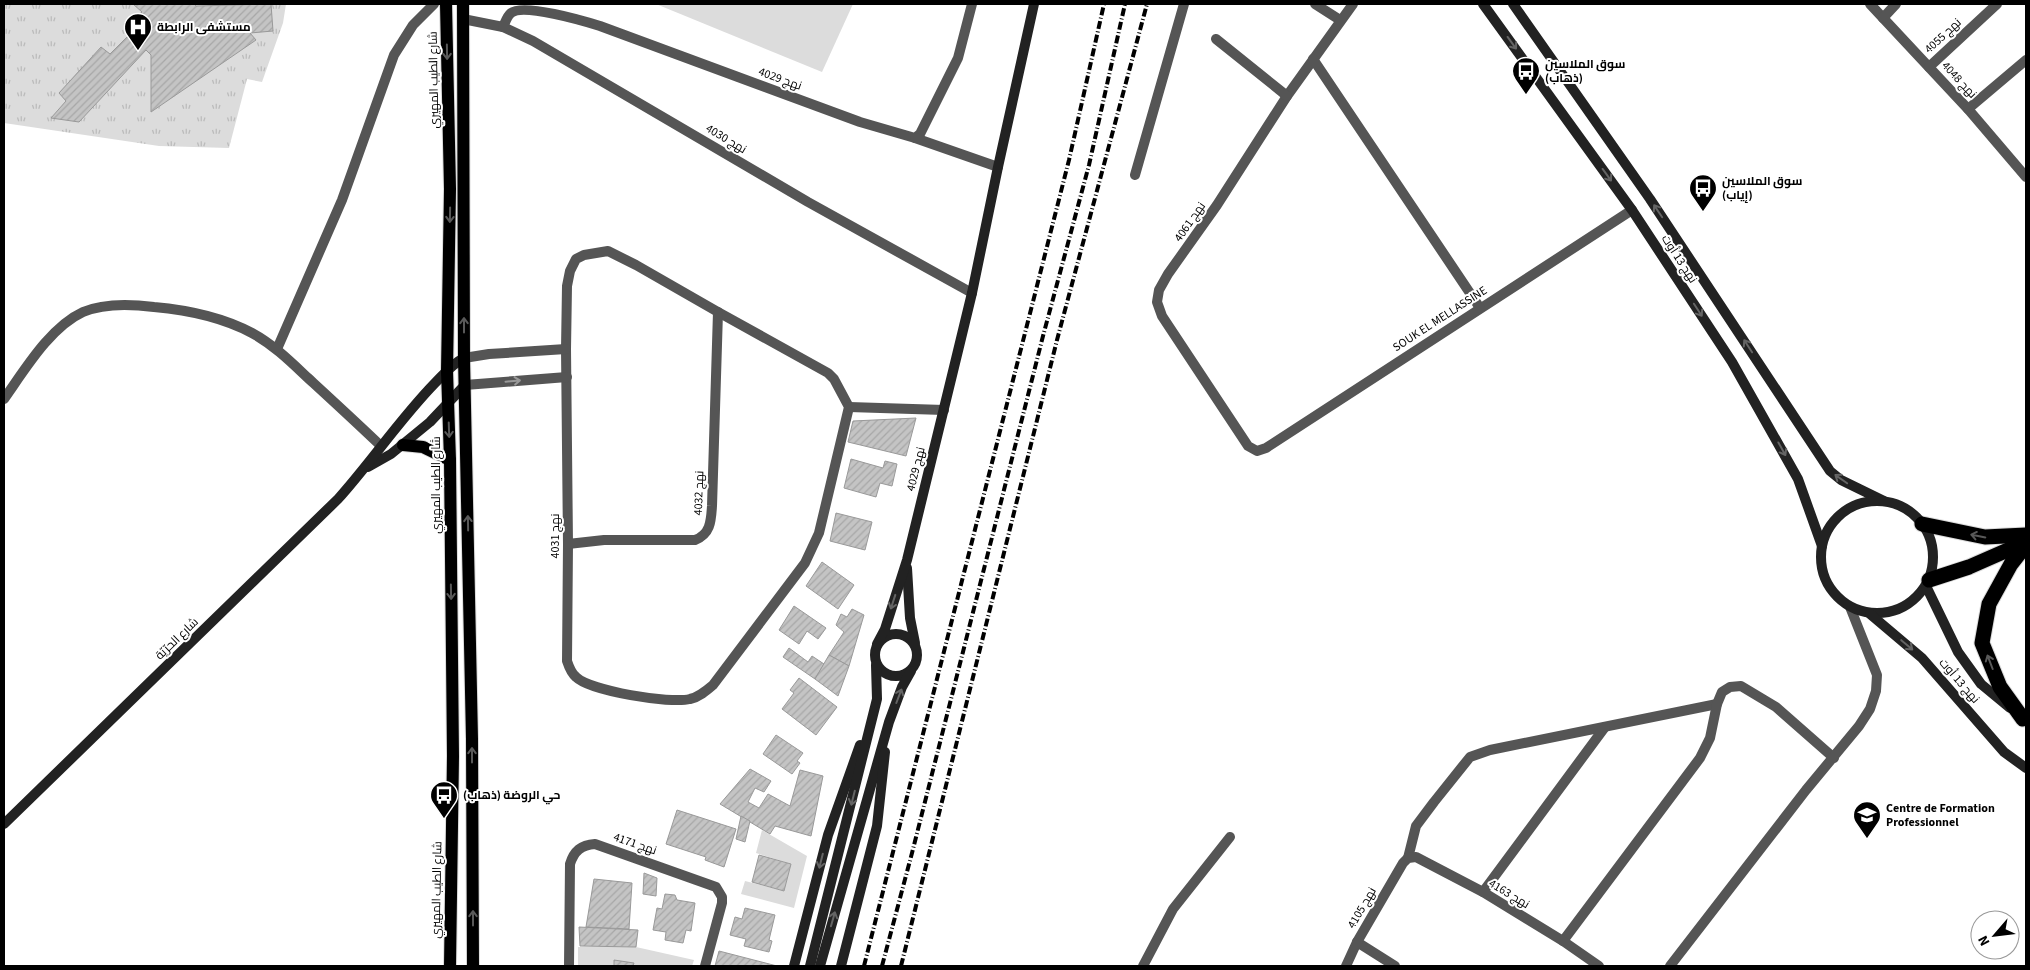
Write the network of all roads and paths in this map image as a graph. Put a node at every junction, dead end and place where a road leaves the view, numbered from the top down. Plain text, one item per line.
1 (434, 4) edge
2 (446, 4) edge
3 (463, 4) edge
4 (972, 4) edge
5 (1034, 4) edge
6 (1184, 4) edge
7 (1315, 4) edge
8 (1353, 4) edge
9 (1484, 4) edge
10 (1513, 4) edge
11 (1870, 4) edge
12 (1896, 4) edge
13 (1997, 4) edge
14 (1883, 18) junction
15 (463, 19) junction
16 (1340, 20) junction
17 (503, 27) junction
18 (1216, 39) dead end
19 (1313, 59) junction
20 (2026, 60) edge
21 (1929, 67) junction
22 (1287, 96) junction
23 (1968, 109) junction
24 (915, 138) junction
25 (998, 167) junction
26 (1135, 175) dead end
27 (2026, 177) edge
28 (1632, 210) junction
29 (972, 293) junction
30 (1480, 308) junction
31 (718, 312) junction
32 (566, 349) junction
33 (277, 350) junction
34 (464, 358) junction
35 (447, 371) junction
36 (567, 376) junction
37 (465, 385) junction
38 (4, 399) edge
39 (448, 403) junction
40 (849, 408) junction
41 (944, 410) junction
42 (403, 445) junction
43 (381, 446) junction
44 (1262, 450) joint
45 (450, 460) junction
46 (365, 469) junction
47 (1884, 501) junction
48 (1922, 524) junction
49 (2026, 535) edge
50 (2026, 543) edge
51 (568, 544) junction
52 (1822, 546) junction
53 (907, 560) junction
54 (1927, 583) junction
55 (1850, 607) junction
56 (1870, 614) junction
57 (878, 644) junction
58 (916, 648) junction
59 (876, 665) junction
60 (911, 671) junction
61 (877, 699) junction
62 (1717, 704) junction
63 (2025, 721) edge
64 (889, 722) junction
65 (1605, 727) junction
66 (1834, 758) junction
67 (2026, 768) edge
68 (4, 824) edge
69 (1230, 837) dead end
70 (1406, 860) junction
71 (1483, 892) junction
72 (1563, 941) junction
73 (1357, 942) junction
74 (450, 966) edge
75 (472, 966) edge
76 (570, 966) edge
77 (705, 966) edge
78 (794, 966) edge
79 (810, 966) edge
80 (820, 966) edge
81 (841, 966) edge
82 (1143, 966) edge
83 (1346, 966) edge
84 (1396, 966) edge
85 (1599, 966) edge
86 (1670, 966) edge

1 - 33 street
2 -> 35 main road, شارع الطيب المهيري
3 - 15 main road
4 - 24 street
5 - 25 street, نهج 4029
6 - 26 street
7 - 16 street
8 - 16 street, نهج 4061
9 -> 28 street, نهج 13 أوت
47 -> 10 street, نهج 13 أوت
11 - 14 street, نهج 4048
12 - 14 street
13 - 21 street, نهج 4055
14 - 21 street, نهج 4048
15 - 17 street, نهج 4030
34 -> 15 main road
16 - 19 street, نهج 4061
17 - 24 street, نهج 4029
17 - 29 street, نهج 4030
18 - 22 street
19 - 22 street, نهج 4061
19 - 30 street
20 - 23 street
21 - 23 street, نهج 4048
22 - 44 street, نهج 4061
23 - 27 street, نهج 4048
24 - 25 street
25 - 29 street, نهج 4029
28 - 30 street, SOUK EL MELLASSINE
28 -> 52 street, نهج 13 أوت
29 - 41 street, نهج 4029
30 - 44 street, SOUK EL MELLASSINE
31 - 32 street, نهج 4031
31 - 40 street, نهج 4031
31 - 51 street, نهج 4032
32 - 34 street
32 - 36 street, نهج 4031
33 - 38 street
33 - 43 street
34 - 35 street, شارع الحرّيّة
34 - 37 main road
35 - 39 main road, شارع الطيب المهيري
35 - 43 street, شارع الحرّيّة
37 -> 36 street
36 - 51 street, نهج 4031
37 - 39 street, شارع الحرّيّة
75 -> 37 main road
39 - 42 street, شارع الحرّيّة
39 -> 45 main road, شارع الطيب المهيري
40 - 41 street
40 - 51 street, نهج 4031
41 - 53 street, نهج 4029
42 - 45 main road
42 - 46 street, شارع الحرّيّة
43 - 46 street, شارع الحرّيّة
45 -> 74 main road, شارع الطيب المهيري
46 - 68 street, شارع الحرّيّة
47 - 48 street
47 - 52 street
49 -> 48 highway
48 - 54 street
50 - 54 highway
63 -> 50 highway
52 - 55 street
53 -> 57 street
53 - 58 street
54 - 56 street
54 - 63 street, نهج 13 أوت
55 - 56 street
55 - 66 street
56 -> 67 street, نهج 13 أوت
57 - 58 street
57 - 59 street
58 - 60 street
59 - 60 street
59 - 61 street
64 -> 60 street
61 -> 78 street
61 -> 79 street
62 - 65 street, نهج 4105
62 - 66 street
62 - 72 street
80 -> 64 street
64 - 81 street
65 - 70 street, نهج 4105
65 - 71 street
66 - 86 street
69 - 82 street
70 - 71 street, نهج 4163
70 - 73 street, نهج 4105
71 - 72 street, نهج 4163
72 - 85 street, نهج 4163
73 - 83 street, نهج 4105
73 - 84 street
76 - 77 street, نهج 4171

